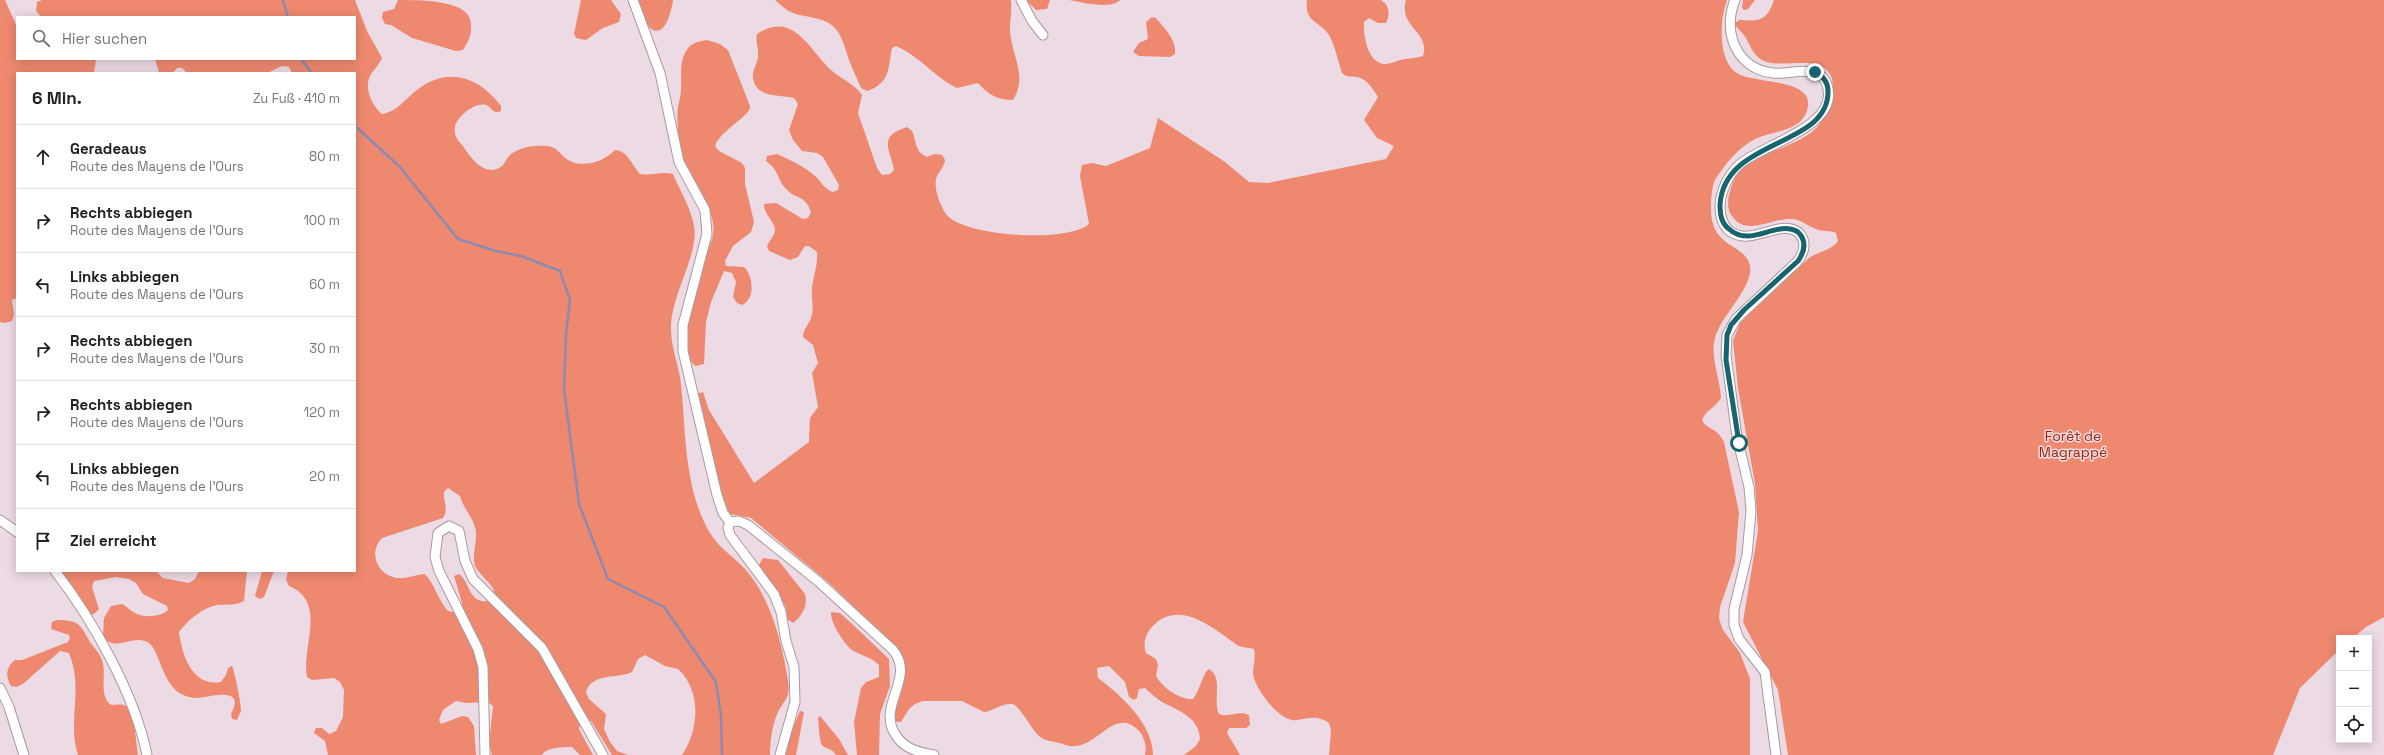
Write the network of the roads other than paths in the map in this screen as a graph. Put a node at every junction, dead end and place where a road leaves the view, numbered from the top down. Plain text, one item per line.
1 (634, 0) edge
2 (1021, 0) edge
3 (1735, 0) edge
4 (1043, 35) dead end
5 (0, 520) edge
6 (730, 522) junction
7 (16, 531) edge
8 (56, 572) edge
9 (0, 688) edge
10 (24, 755) edge
11 (147, 755) edge
12 (485, 755) edge
13 (603, 755) edge
14 (780, 755) edge
15 (934, 755) edge
16 (1776, 755) edge

1 - 6 street
2 - 4 street
3 - 16 street
5 - 7 street
6 - 14 street
6 - 15 street
8 - 11 street
9 - 10 street
12 - 13 street

